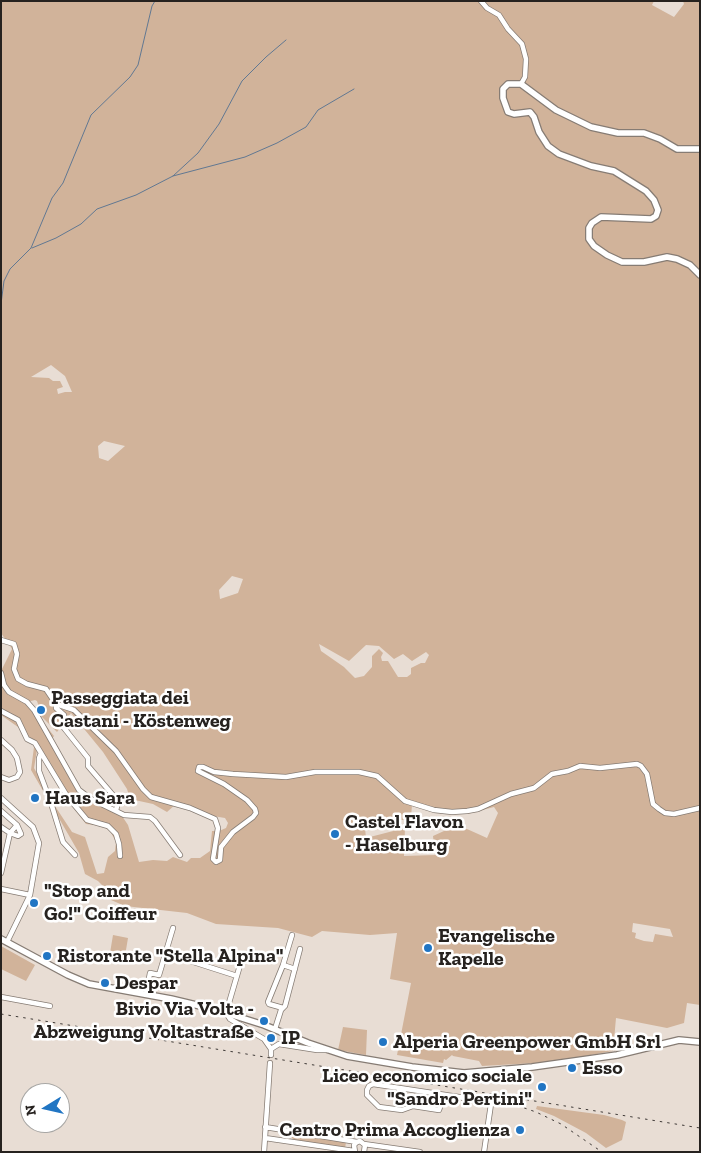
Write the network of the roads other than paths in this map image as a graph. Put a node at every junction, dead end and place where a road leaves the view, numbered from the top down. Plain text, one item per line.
1 (481, 1) edge
2 (521, 84) junction
3 (700, 150) edge
4 (700, 275) edge
5 (1, 640) edge
6 (1, 673) edge
7 (56, 704) junction
8 (1, 711) edge
9 (1, 740) edge
10 (41, 753) junction
11 (1, 777) edge
12 (1, 798) edge
13 (700, 808) edge
14 (1, 811) edge
15 (116, 811) junction
16 (17, 824) junction
17 (1, 827) edge
18 (9, 835) junction
19 (1, 836) edge
20 (75, 855) dead end
21 (180, 855) dead end
22 (120, 856) dead end
23 (1, 874) edge
24 (1, 889) edge
25 (30, 895) junction
26 (173, 928) dead end
27 (292, 934) dead end
28 (4, 941) edge
29 (300, 948) dead end
30 (238, 957) dead end
31 (184, 959) dead end
32 (283, 965) junction
33 (294, 969) junction
34 (237, 976) junction
35 (146, 994) junction
36 (1, 997) edge
37 (50, 1006) dead end
38 (283, 1008) junction
39 (226, 1013) junction
40 (275, 1029) junction
41 (700, 1042) edge
42 (329, 1050) junction
43 (270, 1063) dead end
44 (459, 1097) junction
45 (265, 1127) junction
46 (291, 1132) junction
47 (265, 1138) junction
48 (290, 1141) junction
49 (356, 1142) junction
50 (364, 1144) junction
51 (355, 1151) edge
52 (264, 1152) edge
53 (364, 1152) edge
54 (420, 1152) edge
55 (484, 1152) edge

1 - 2 street
2 - 3 street
2 - 4 street
5 - 7 street
6 - 15 street
7 - 13 street
7 - 15 street
8 - 10 street
9 - 11 street
10 - 20 street
10 - 22 street
12 - 25 street
14 - 16 street
15 - 21 street
16 - 18 street
16 - 18 street
17 - 18 street
18 - 19 street
18 - 23 street
24 - 25 street
25 - 28 street
26 - 35 street
27 - 32 street
28 - 35 street
29 - 33 street
30 - 34 street
31 - 34 street
32 - 33 street
32 - 38 street
33 - 38 street
34 - 39 street
35 - 39 street
36 - 37 street
38 - 40 street
39 - 40 street
39 - 42 street
40 - 42 street
41 - 42 street
43 - 45 street
44 - 44 street
44 - 55 street
45 - 46 street
45 - 47 street
46 - 48 street
46 - 49 street
47 - 48 street
47 - 52 street
48 - 51 street
49 - 50 street
49 - 51 street
50 - 53 street
50 - 54 street

